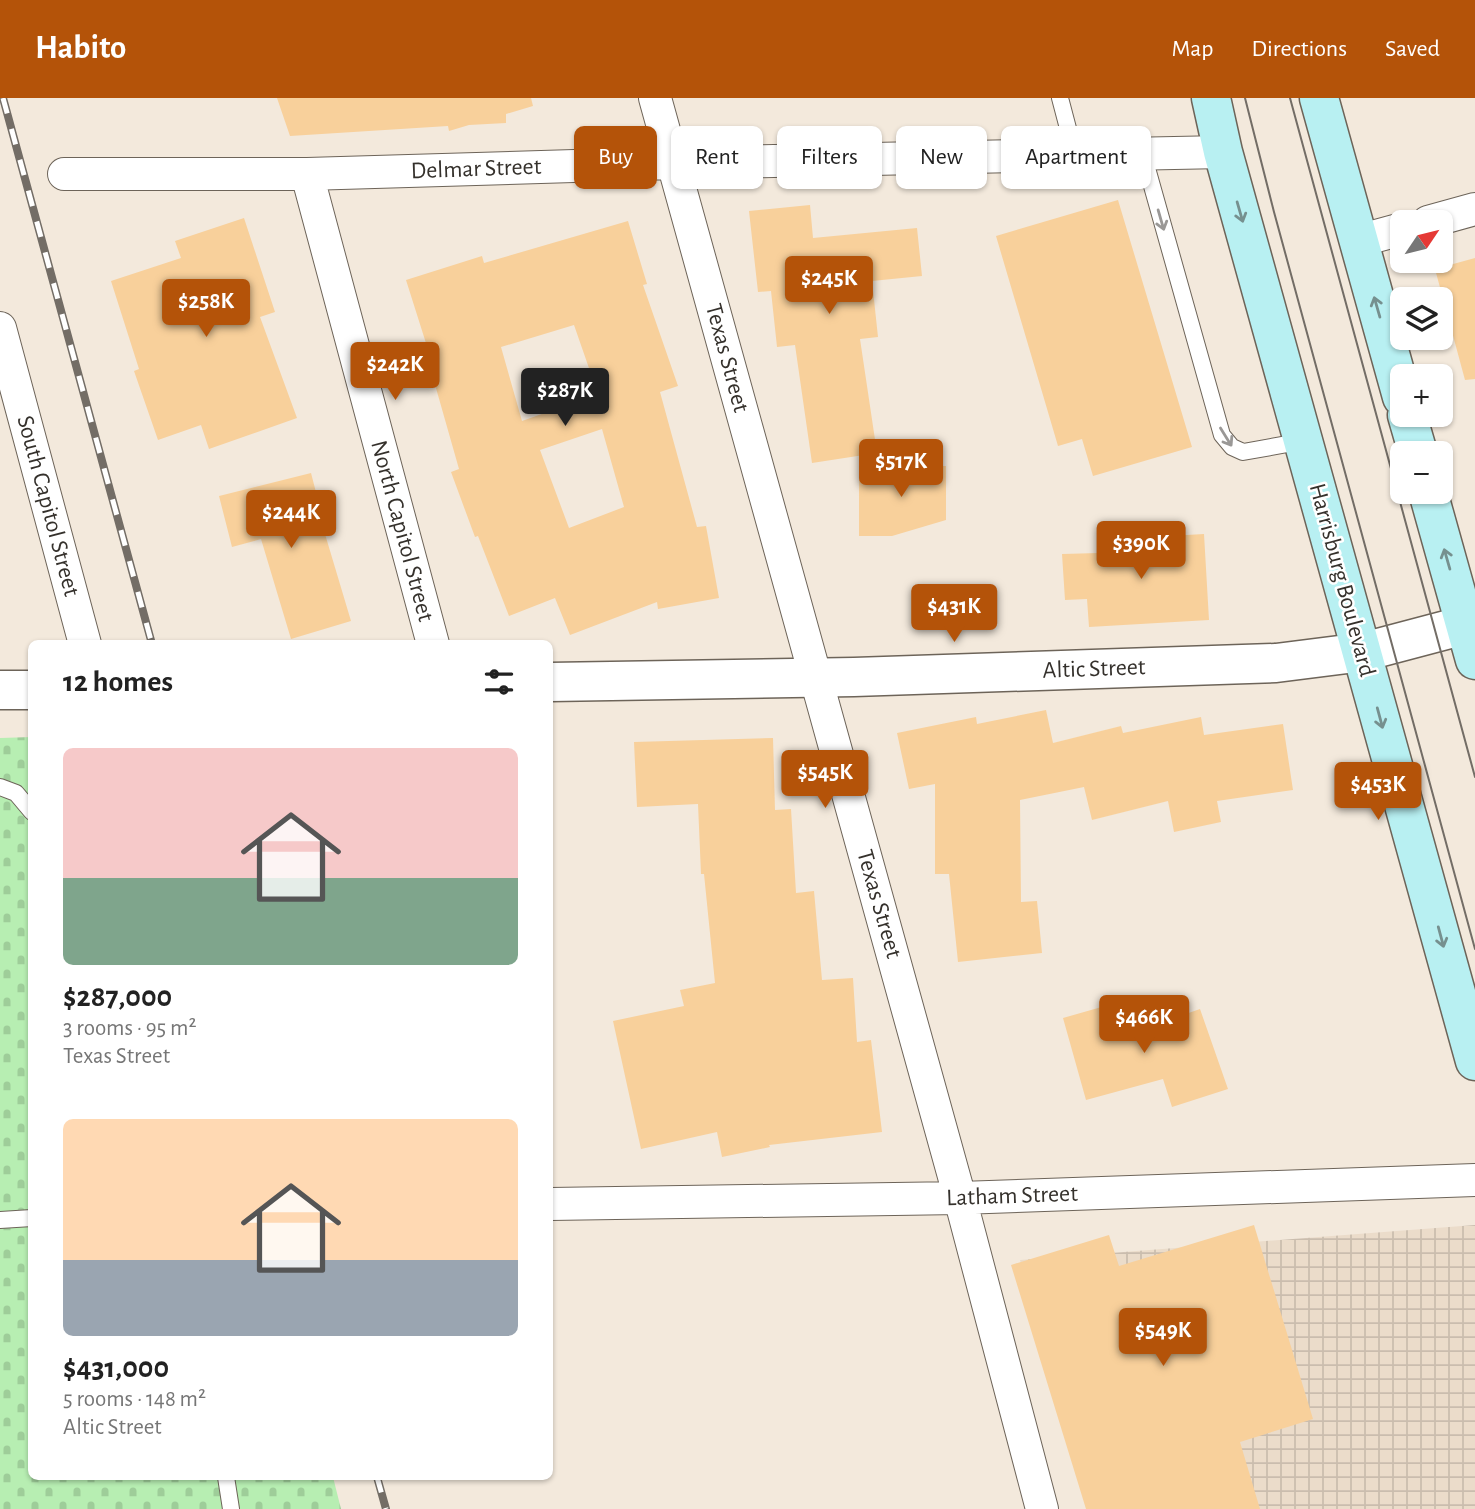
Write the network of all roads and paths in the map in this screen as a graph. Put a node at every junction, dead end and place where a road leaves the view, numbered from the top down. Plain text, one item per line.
1 (655, 98) edge
2 (1060, 98) edge
3 (1211, 98) edge
4 (1319, 98) edge
5 (1067, 126) edge
6 (1223, 152) junction
7 (1151, 153) edge
8 (671, 156) edge
9 (1001, 156) edge
10 (763, 161) edge
11 (671, 163) edge
12 (65, 174) dead end
13 (307, 174) junction
14 (1151, 182) edge
15 (680, 189) edge
16 (1475, 209) edge
17 (1453, 215) edge
18 (1390, 232) edge
19 (1358, 241) junction
20 (0, 328) edge
21 (1393, 364) edge
22 (1304, 441) junction
23 (1431, 504) edge
24 (84, 640) edge
25 (432, 640) edge
26 (1470, 642) edge
27 (1363, 652) junction
28 (815, 678) junction
29 (553, 682) edge
30 (0, 690) edge
31 (28, 690) edge
32 (0, 787) edge
33 (28, 807) edge
34 (1475, 1061) edge
35 (1475, 1180) edge
36 (960, 1198) junction
37 (553, 1204) edge
38 (28, 1219) edge
39 (0, 1220) edge
40 (226, 1480) edge
41 (231, 1509) edge
42 (1042, 1509) edge

1 - 8 street, Texas Street
2 - 5 lane
3 - 6 main road, Harrisburg Boulevard
4 - 19 main road
6 - 7 street, Delmar Street
6 -> 22 main road, Harrisburg Boulevard
9 - 10 street, Delmar Street
11 - 13 street, Delmar Street
12 - 13 street, Delmar Street
13 - 25 street, North Capitol Street
14 -> 22 lane
15 - 28 street, Texas Street
16 - 17 street
18 - 19 street
21 -> 19 main road
20 - 24 street, South Capitol Street
22 - 27 main road, Harrisburg Boulevard
26 -> 23 main road
26 - 27 street, Altic Street
27 - 28 street, Altic Street
27 -> 34 main road, Harrisburg Boulevard
28 - 29 street, Altic Street
28 - 36 street, Texas Street
30 - 31 street
32 - 33 lane
35 - 36 street, Latham Street
36 - 37 street, Latham Street
36 - 42 street, Texas Street
38 - 39 lane
40 - 41 lane

